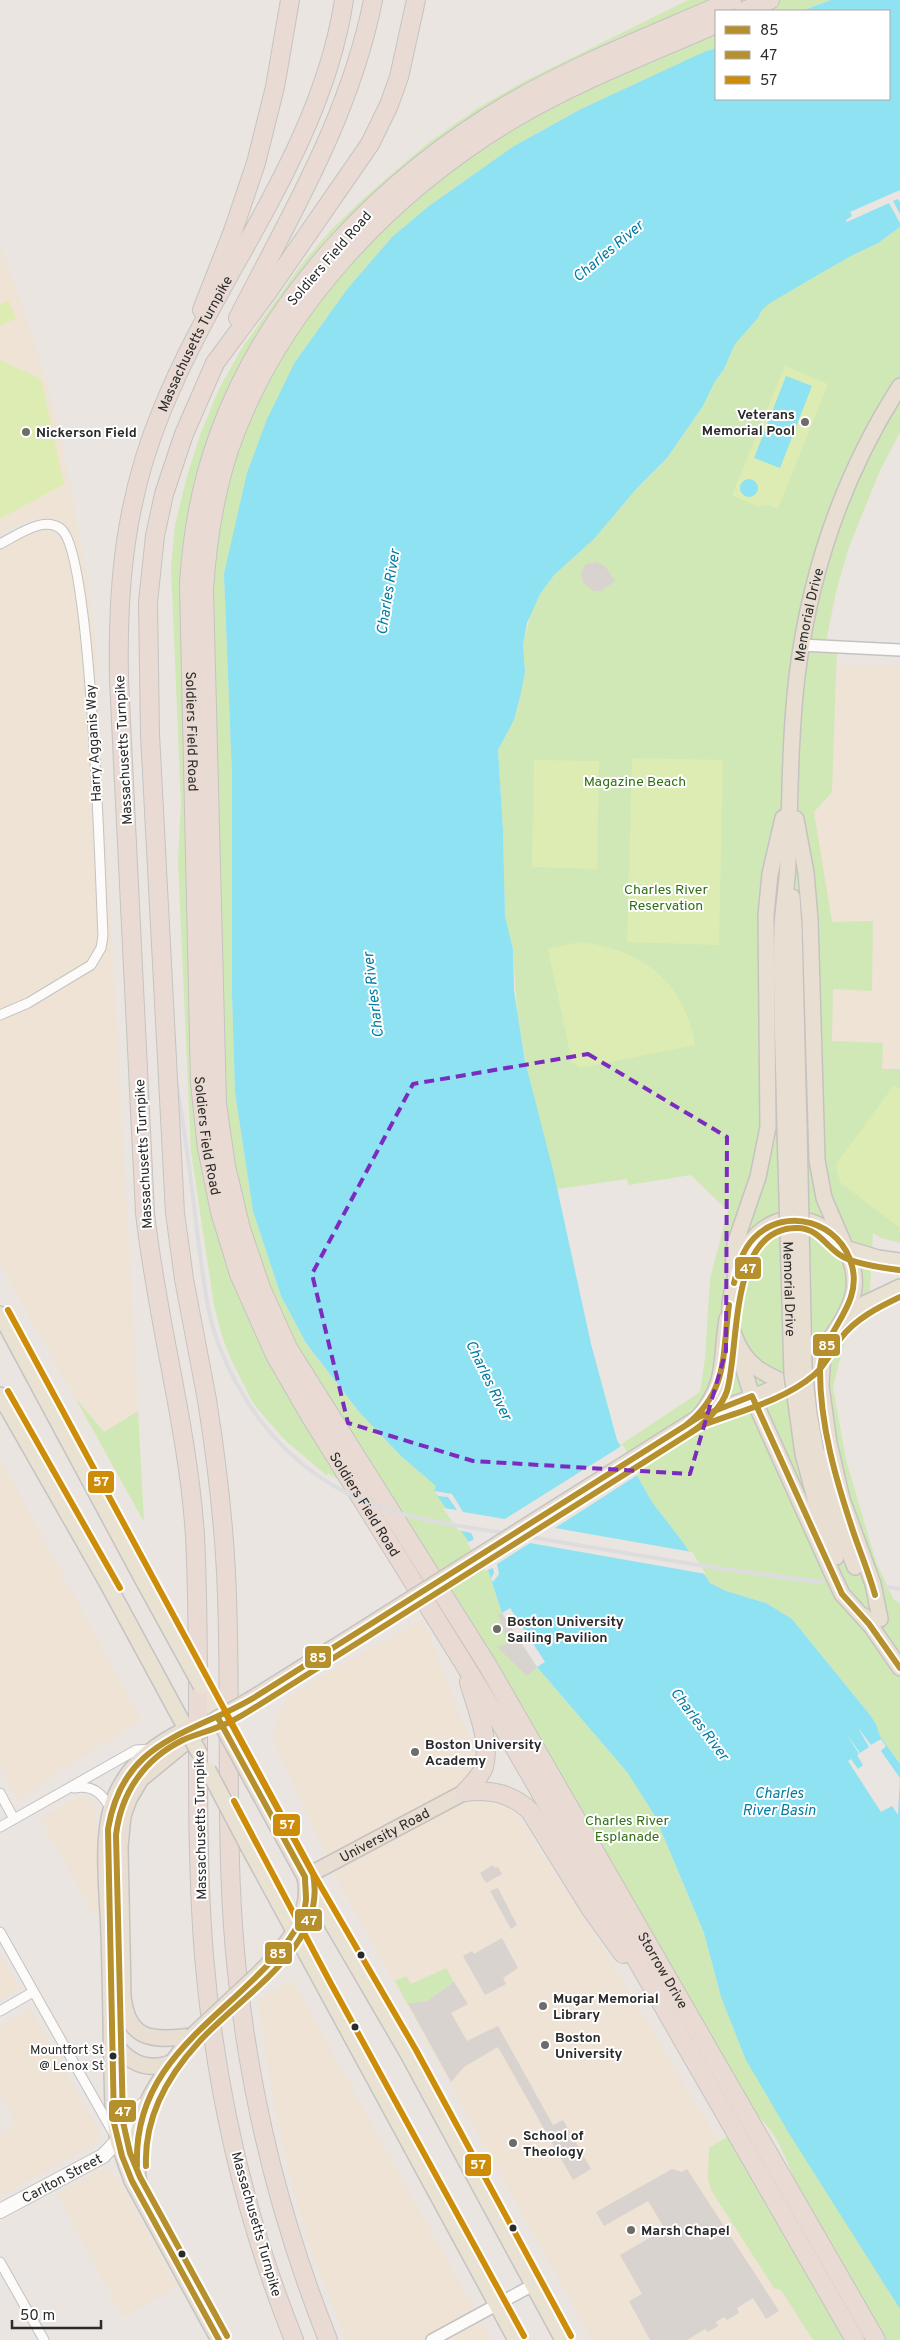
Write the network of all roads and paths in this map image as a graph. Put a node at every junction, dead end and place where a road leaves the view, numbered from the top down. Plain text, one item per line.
1 (290, 0) edge
2 (299, 0) edge
3 (344, 0) edge
4 (373, 0) edge
5 (732, 0) edge
6 (770, 0) edge
7 (415, 4) edge
8 (746, 10) edge
9 (715, 24) edge
10 (281, 54) junction
11 (191, 349) junction
12 (215, 363) junction
13 (900, 386) edge
14 (0, 544) edge
15 (801, 645) junction
16 (900, 650) edge
17 (790, 793) junction
18 (0, 1015) edge
19 (845, 1248) junction
20 (900, 1261) edge
21 (734, 1283) junction
22 (900, 1287) edge
23 (729, 1305) junction
24 (0, 1314) edge
25 (733, 1330) junction
26 (836, 1330) junction
27 (823, 1349) junction
28 (783, 1382) junction
29 (0, 1395) edge
30 (752, 1396) junction
31 (699, 1417) junction
32 (448, 1602) joint
33 (875, 1621) junction
34 (463, 1660) junction
35 (899, 1666) edge
36 (218, 1718) junction
37 (189, 1733) junction
38 (485, 1745) junction
39 (153, 1749) junction
40 (66, 1790) junction
41 (465, 1792) junction
42 (0, 1793) edge
43 (498, 1793) junction
44 (111, 1810) junction
45 (14, 1819) junction
46 (0, 1827) edge
47 (305, 1877) junction
48 (0, 1932) edge
49 (293, 1932) junction
50 (34, 1992) junction
51 (658, 1997) junction
52 (0, 2011) edge
53 (192, 2036) junction
54 (112, 2039) junction
55 (174, 2060) junction
56 (150, 2096) junction
57 (118, 2141) junction
58 (142, 2198) junction
59 (0, 2212) edge
60 (0, 2262) edge
61 (533, 2284) junction
62 (497, 2304) junction
63 (44, 2340) edge
64 (219, 2340) edge
65 (294, 2340) edge
66 (328, 2340) edge
67 (432, 2340) edge
68 (516, 2340) edge
69 (563, 2340) edge
70 (856, 2340) edge
71 (876, 2340) edge

1 - 10 highway
2 - 10 highway
3 - 11 highway, Massachusetts Turnpike
4 - 12 highway, Massachusetts Turnpike
5 - 34 highway, Soldiers Field Road
6 - 8 highway
7 - 12 highway
9 - 32 highway, Soldiers Field Road
10 - 11 highway
11 - 65 highway, Massachusetts Turnpike
12 - 66 highway, Massachusetts Turnpike, bridge
13 - 15 highway, Memorial Drive
14 - 18 street, Harry Agganis Way
15 - 16 street
15 - 17 highway, Memorial Drive
17 - 19 highway
17 - 21 highway
17 - 33 highway, Memorial Drive, bridge
19 - 20 main road
19 - 21 highway
19 - 26 highway
21 - 23 highway
22 - 26 main road
23 - 25 highway
23 - 31 highway
24 - 36 main road, bridge
25 - 28 highway
25 - 30 highway
26 - 27 highway
27 - 28 highway
27 - 33 highway
28 - 30 highway
29 - 37 main road
30 - 31 highway
30 - 33 highway
31 - 36 highway, bridge
32 - 71 highway, Storrow Drive
33 - 35 highway, Memorial Drive
34 - 38 highway
34 - 51 highway, Storrow Drive
36 - 37 highway, bridge
36 - 47 highway, bridge
37 - 39 highway
37 - 49 main road, bridge
37 - 53 highway
38 - 41 highway
38 - 43 highway
39 - 40 street
39 - 44 highway
40 - 44 street
40 - 45 street
41 - 43 highway
41 - 47 highway, University Road
42 - 45 street
43 - 51 highway
44 - 54 highway
45 - 46 street
47 - 49 highway, Carlton Street
47 - 61 main road
48 - 50 street
49 - 53 highway, Carlton Street, bridge
49 - 62 main road
50 - 52 street
50 - 57 street
51 - 70 highway, Storrow Drive
53 - 55 highway, Carlton Street
54 - 55 highway
54 - 57 highway
55 - 56 highway, Carlton Street
56 - 57 main road, Carlton Street
56 - 58 highway
57 - 58 highway
57 - 59 main road, Carlton Street
58 - 64 highway
60 - 63 street
61 - 62 street
61 - 69 main road
62 - 67 street
62 - 68 main road

